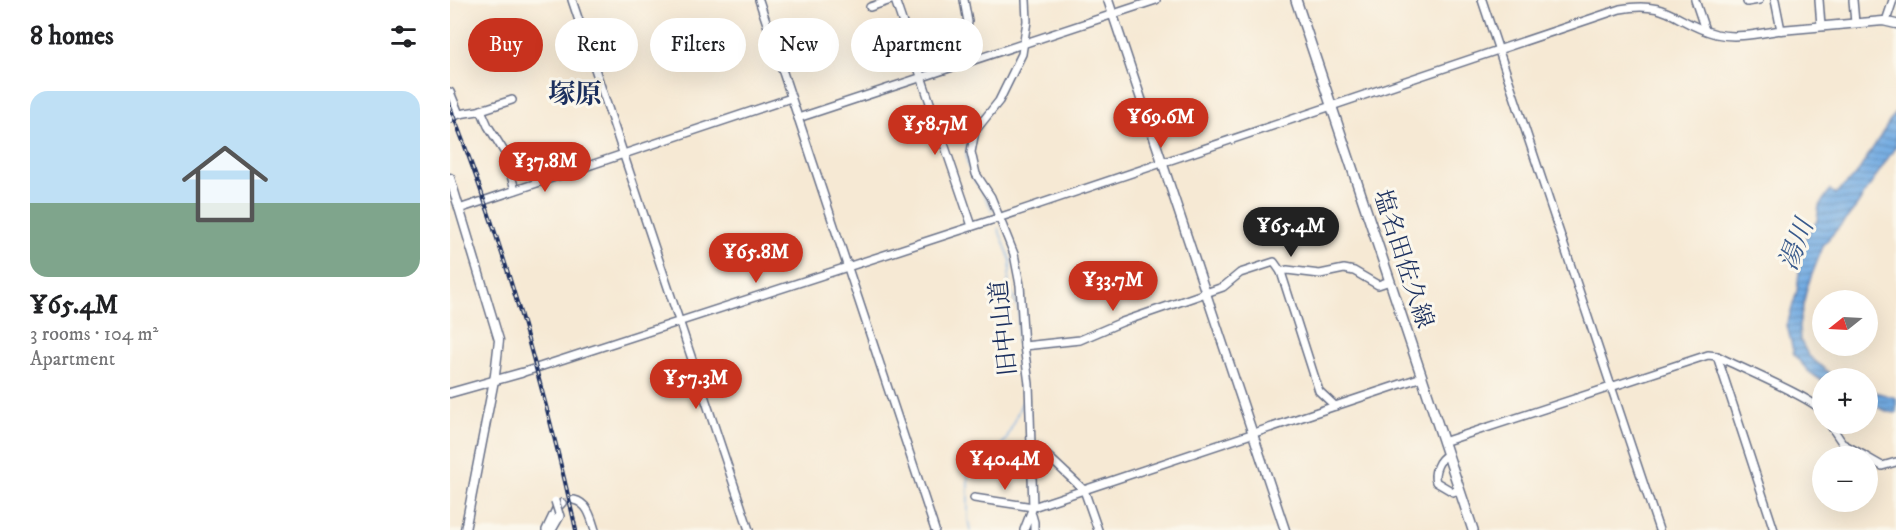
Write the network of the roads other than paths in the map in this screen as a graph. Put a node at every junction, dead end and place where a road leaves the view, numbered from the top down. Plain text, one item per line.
1 (572, 0) edge
2 (759, 0) edge
3 (893, 0) edge
4 (964, 0) edge
5 (1026, 0) edge
6 (1108, 0) edge
7 (1156, 0) edge
8 (1296, 0) edge
9 (1482, 0) edge
10 (1695, 0) edge
11 (1759, 0) edge
12 (1775, 0) edge
13 (1819, 0) edge
14 (1853, 0) edge
15 (1893, 0) edge
16 (1747, 2) dead end
17 (870, 7) dead end
18 (1113, 15) junction
19 (967, 18) edge
20 (1886, 21) junction
21 (1855, 23) junction
22 (1896, 24) edge
23 (1821, 26) junction
24 (1705, 30) junction
25 (1781, 30) junction
26 (1024, 44) junction
27 (1498, 49) junction
28 (983, 57) edge
29 (937, 72) edge
30 (922, 77) junction
31 (450, 92) edge
32 (791, 98) junction
33 (512, 100) dead end
34 (1331, 105) junction
35 (481, 110) junction
36 (459, 114) junction
37 (798, 118) junction
38 (450, 119) edge
39 (623, 153) junction
40 (1162, 162) junction
41 (450, 178) edge
42 (515, 190) junction
43 (459, 208) junction
44 (999, 217) junction
45 (972, 226) junction
46 (848, 267) junction
47 (1281, 272) junction
48 (1390, 281) junction
49 (1205, 291) junction
50 (680, 322) junction
51 (1024, 346) junction
52 (1717, 356) junction
53 (521, 373) joint
54 (1422, 377) junction
55 (494, 382) junction
56 (1611, 386) junction
57 (450, 393) edge
58 (1812, 403) edge
59 (1335, 406) junction
60 (1252, 433) junction
61 (1836, 434) edge
62 (1443, 442) junction
63 (1032, 445) junction
64 (1847, 446) edge
65 (1448, 455) junction
66 (1896, 462) edge
67 (1878, 464) edge
68 (1084, 490) junction
69 (1459, 490) junction
70 (974, 498) dead end
71 (574, 500) dead end
72 (1033, 511) junction
73 (465, 530) edge
74 (546, 530) edge
75 (552, 530) edge
76 (596, 530) edge
77 (749, 530) edge
78 (935, 530) edge
79 (1024, 530) edge
80 (1034, 530) edge
81 (1098, 530) edge
82 (1285, 530) edge
83 (1473, 530) edge
84 (1659, 530) edge
85 (1774, 530) edge

1 - 39 street
2 - 32 street
3 - 17 street
3 - 30 street
4 - 19 street
5 - 26 street, 旧中山道
6 - 18 street
7 - 18 street
8 - 34 main road, 塩名田佐久線
9 - 27 street
10 - 24 street
11 - 16 street
12 - 25 street
13 - 23 street
14 - 21 street
15 - 20 street
18 - 26 street
18 - 40 street
20 - 21 street
20 - 22 street
21 - 23 street
23 - 25 street
24 - 25 street
24 - 27 street
26 - 28 street
26 - 44 street, 旧中山道
27 - 34 street
27 - 56 street
29 - 30 street
30 - 37 street
30 - 45 street
31 - 36 street
32 - 37 street
32 - 39 street
33 - 35 street
34 - 40 street
34 - 48 main road, 塩名田佐久線
35 - 36 street
35 - 42 street
36 - 38 street
37 - 46 street
39 - 42 street
39 - 50 street
40 - 44 street
40 - 49 street
41 - 43 street
42 - 43 street
43 - 55 street
44 - 45 street
44 - 51 street, 旧中山道
45 - 46 street
46 - 50 street
46 - 78 street
47 - 48 street
47 - 49 street
47 - 59 street
48 - 54 main road, 塩名田佐久線
49 - 51 street
49 - 60 street
50 - 53 street
50 - 77 street
51 - 63 street, 旧中山道
52 - 56 street
52 - 58 street
52 - 85 street
53 - 55 street
54 - 59 street
54 - 62 main road, 塩名田佐久線
55 - 57 street
55 - 73 street
56 - 62 street
56 - 84 street
59 - 60 street
60 - 68 street
60 - 82 street
61 - 64 street
62 - 65 main road, 塩名田佐久線
63 - 68 street
63 - 72 street, 旧中山道
65 - 69 main road, 塩名田佐久線
65 - 69 street
66 - 67 street
68 - 72 street
68 - 81 street
69 - 83 main road, 塩名田佐久線
70 - 72 street
71 - 76 street
72 - 79 street, 旧中山道
72 - 80 street
74 - 75 street, bridge

